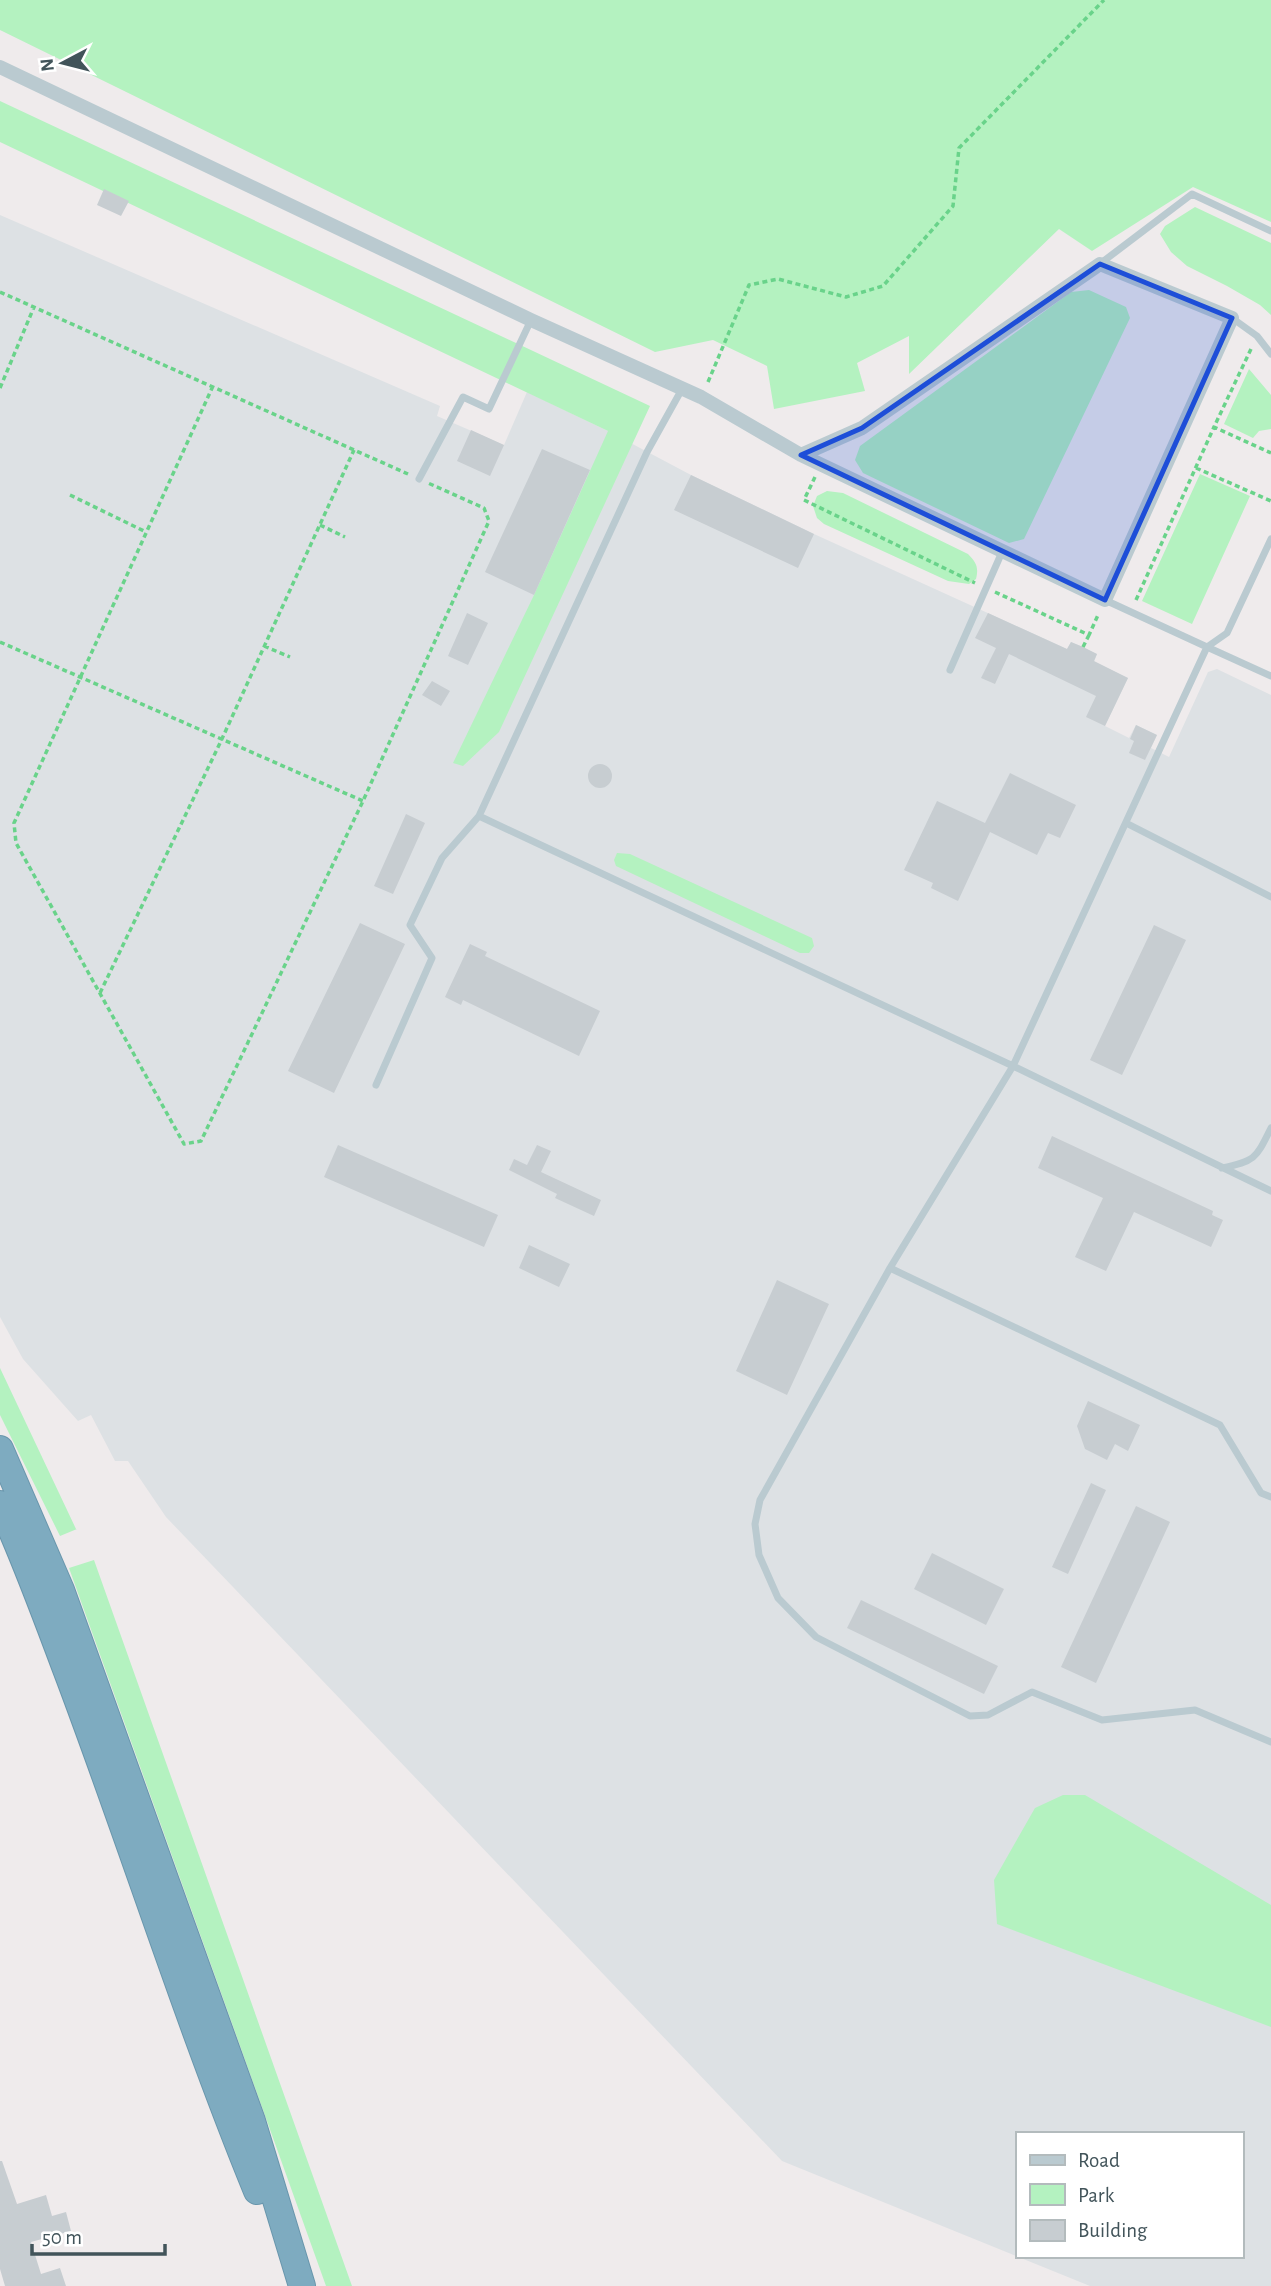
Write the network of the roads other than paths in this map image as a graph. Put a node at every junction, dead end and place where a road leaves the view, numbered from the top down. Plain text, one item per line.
1 (0, 67) edge
2 (1271, 231) edge
3 (1100, 264) junction
4 (1232, 317) junction
5 (531, 320) junction
6 (1271, 354) edge
7 (682, 389) junction
8 (801, 454) junction
9 (419, 479) road end
10 (1271, 539) edge
11 (1003, 551) junction
12 (1105, 600) junction
13 (1207, 647) junction
14 (950, 670) dead end
15 (1271, 676) edge
16 (479, 816) junction
17 (1126, 823) junction
18 (1271, 897) edge
19 (1013, 1066) junction
20 (376, 1085) dead end
21 (1271, 1128) edge
22 (1222, 1168) junction
23 (1271, 1191) edge
24 (890, 1268) junction
25 (0, 1449) edge
26 (1271, 1497) edge
27 (0, 1504) edge
28 (1271, 1742) edge
29 (296, 2286) edge
30 (302, 2286) edge

1 - 5 street
2 - 3 lane
3 - 4 street
3 - 8 street
4 - 6 lane
4 - 12 street
5 - 7 street
5 - 9 lane
7 - 8 street
7 - 16 lane
8 - 11 street
10 - 13 lane
11 - 12 street
11 - 14 lane
12 - 13 lane
13 - 15 lane
13 - 17 lane
16 - 19 lane
16 - 20 lane
17 - 18 lane
17 - 19 lane
19 - 22 lane
19 - 24 lane
21 - 22 lane
22 - 23 lane
24 - 26 lane
24 - 28 lane
25 - 30 highway
27 - 29 highway

